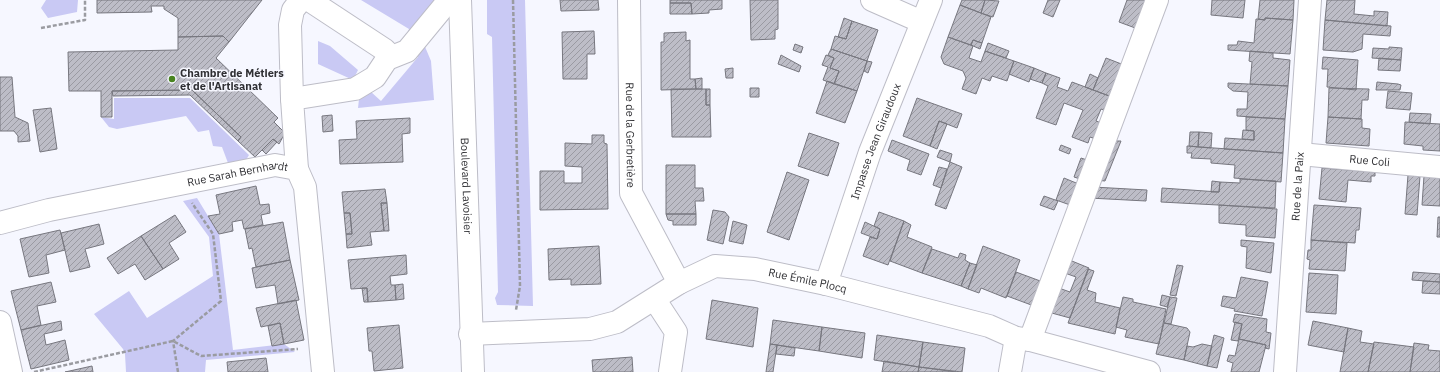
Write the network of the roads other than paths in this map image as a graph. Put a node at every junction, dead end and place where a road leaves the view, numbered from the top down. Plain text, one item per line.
1 (301, 0) edge
2 (309, 0) edge
3 (449, 0) edge
4 (460, 0) edge
5 (629, 0) edge
6 (872, 0) edge
7 (931, 0) edge
8 (1157, 0) edge
9 (1310, 0) edge
10 (922, 22) junction
11 (387, 59) junction
12 (292, 99) junction
13 (1300, 154) junction
14 (1440, 167) edge
15 (298, 169) junction
16 (0, 223) edge
17 (679, 283) junction
18 (826, 284) junction
19 (655, 300) junction
20 (0, 322) edge
21 (470, 334) junction
22 (1023, 339) junction
23 (11, 372) edge
24 (323, 372) edge
25 (473, 372) edge
26 (670, 372) edge
27 (1010, 372) edge
28 (1149, 372) edge
29 (1285, 372) edge

1 - 12 street
2 - 11 street
3 - 11 street
4 - 21 street, Boulevard Lavoisier
5 - 17 street, Rue de la Gerbretière
6 - 10 street
7 - 10 street, Impasse Jean Giraudoux
8 - 22 street
9 - 13 street, Rue de la Paix
10 - 18 street, Impasse Jean Giraudoux
11 - 12 street
12 - 15 street
13 - 14 street, Rue Coli
13 - 29 street, Rue de la Paix
15 - 16 street, Rue Sarah Bernhardt
15 - 24 street, Rue Sarah Bernhardt
17 - 18 street, Rue Émile Plocq
17 - 19 street, Rue Émile Plocq
18 - 22 street, Rue Émile Plocq
19 - 21 street, Rue Émile Plocq
19 - 26 street
20 - 23 street
21 - 25 street, Boulevard Lavoisier
22 - 27 street
22 - 28 street, Rue Émile Plocq

